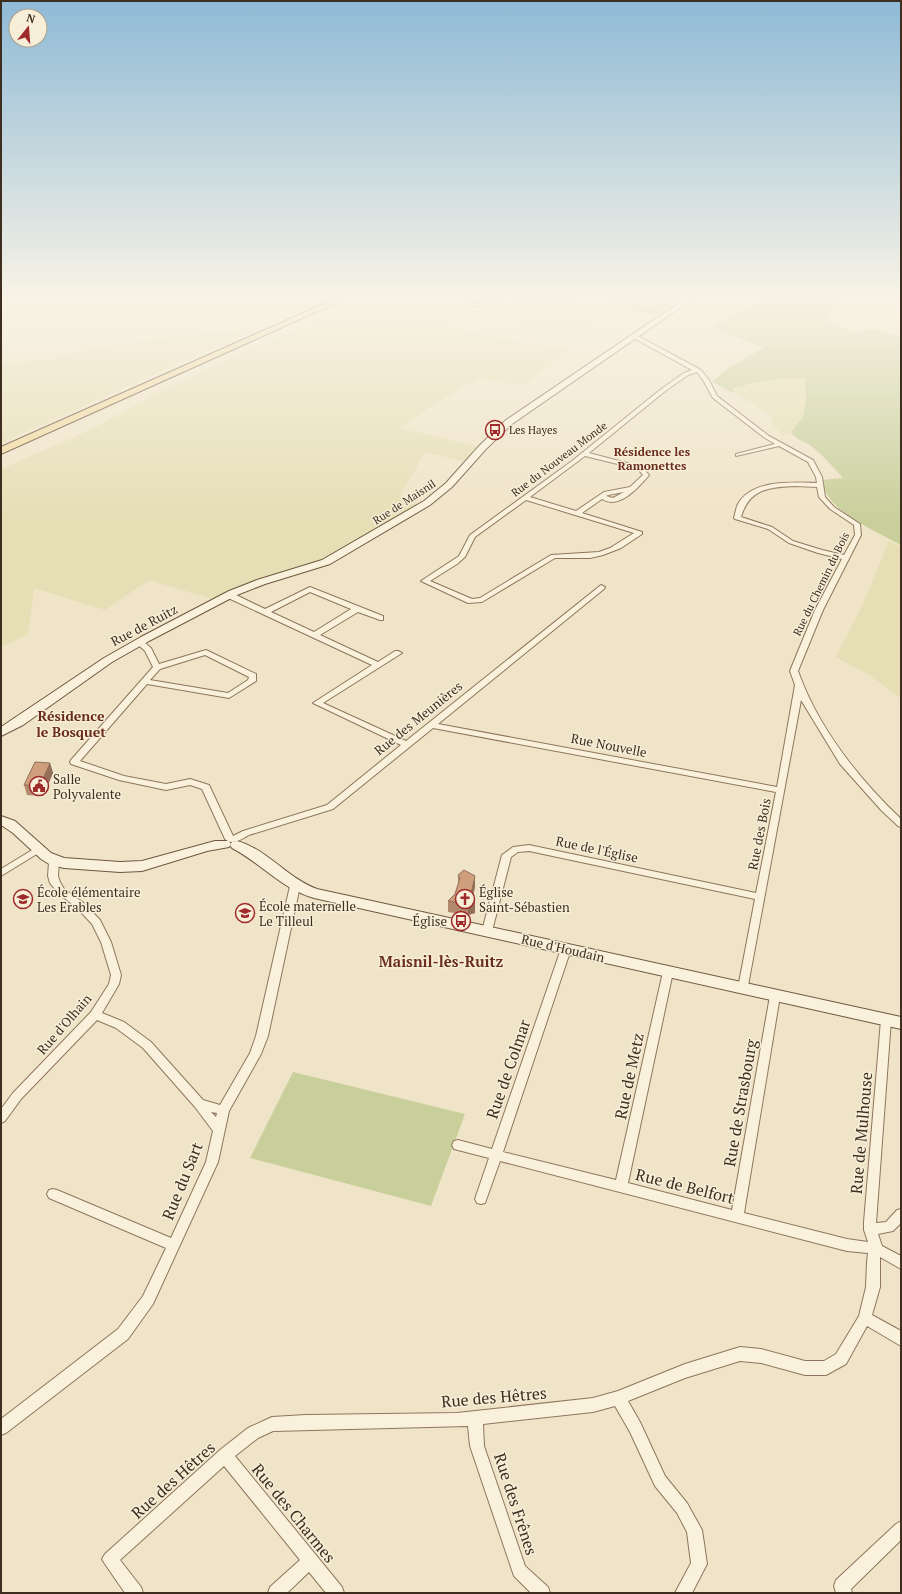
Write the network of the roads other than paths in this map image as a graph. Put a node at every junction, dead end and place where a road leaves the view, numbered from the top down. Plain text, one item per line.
1 (177, 372) edge
2 (581, 372) edge
3 (692, 372) edge
4 (698, 372) edge
5 (781, 444) junction
6 (1, 451) edge
7 (584, 454) junction
8 (738, 455) dead end
9 (819, 485) junction
10 (525, 498) junction
11 (578, 513) junction
12 (847, 558) junction
13 (312, 567) joint
14 (601, 587) dead end
15 (229, 596) junction
16 (357, 609) junction
17 (266, 612) junction
18 (380, 618) dead end
19 (314, 635) junction
20 (140, 642) junction
21 (398, 653) dead end
22 (378, 665) junction
23 (157, 667) junction
24 (145, 681) junction
25 (798, 684) junction
26 (432, 725) junction
27 (1, 732) edge
28 (407, 745) junction
29 (780, 790) junction
30 (1, 820) edge
31 (901, 824) edge
32 (231, 842) junction
33 (38, 850) junction
34 (54, 862) junction
35 (1, 873) edge
36 (295, 886) junction
37 (760, 897) junction
38 (487, 931) junction
39 (566, 949) junction
40 (668, 972) junction
41 (743, 988) junction
42 (775, 996) junction
43 (95, 1015) junction
44 (886, 1020) junction
45 (901, 1024) edge
46 (199, 1104) junction
47 (223, 1110) junction
48 (1, 1118) edge
49 (219, 1131) junction
50 (458, 1145) dead end
51 (496, 1154) junction
52 (621, 1186) junction
53 (53, 1194) dead end
54 (481, 1199) dead end
55 (901, 1214) edge
56 (737, 1216) junction
57 (870, 1230) junction
58 (174, 1245) junction
59 (876, 1248) junction
60 (901, 1263) edge
61 (865, 1318) junction
62 (901, 1340) edge
63 (618, 1398) junction
64 (475, 1417) junction
65 (1, 1428) edge
66 (225, 1455) junction
67 (901, 1529) edge
68 (310, 1561) junction
69 (135, 1593) edge
70 (276, 1593) edge
71 (336, 1593) edge
72 (542, 1593) edge
73 (683, 1593) edge
74 (844, 1593) edge

1 - 6 main road
2 - 13 street, Rue de Maisnil
3 - 7 street, Rue du Nouveau Monde
4 - 5 street, Rue du Chemin du Bois
5 - 8 street
5 - 9 street, Rue du Chemin du Bois
7 - 10 street, Rue du Nouveau Monde
7 - 11 street
9 - 12 street, Rue du Chemin du Bois
9 - 12 street
10 - 11 street
10 - 11 street, Rue du Nouveau Monde
12 - 25 street, Rue du Chemin du Bois
13 - 15 street, Rue de Ruitz
14 - 26 street, Rue des Meunières
15 - 17 street
15 - 20 street, Rue de Ruitz
16 - 17 street
16 - 18 street
16 - 19 street
17 - 19 street
19 - 22 street
20 - 23 street
20 - 27 street, Rue de Ruitz
21 - 22 street
22 - 28 street
23 - 24 street
23 - 24 street
24 - 32 street
25 - 29 street, Rue des Bois
25 - 31 street, Rue du Chemin du Bois
26 - 28 street, Rue des Meunières
26 - 29 street, Rue Nouvelle
28 - 32 street, Rue des Meunières
29 - 37 street, Rue des Bois
30 - 33 street
32 - 34 street
32 - 36 street, Rue d'Houdain
33 - 34 street
33 - 35 street
34 - 43 street, Rue d'Olhain
36 - 38 street, Rue d'Houdain
36 - 47 street, Rue du Sart
37 - 38 street, Rue de l'Église
37 - 41 street, Rue des Bois
38 - 39 street, Rue d'Houdain
39 - 40 street, Rue d'Houdain
39 - 51 street, Rue de Colmar
40 - 41 street, Rue d'Houdain
40 - 52 street, Rue de Metz
41 - 42 street, Rue d'Houdain
42 - 44 street, Rue d'Houdain
42 - 56 street, Rue de Strasbourg
43 - 46 street
43 - 48 street, Rue d'Olhain
44 - 45 street, Rue d'Houdain
44 - 57 street, Rue de Mulhouse
46 - 47 street
46 - 49 street
47 - 49 street, Rue du Sart
49 - 58 street, Rue du Sart
50 - 51 street, Rue de Belfort
51 - 52 street, Rue de Belfort
51 - 54 street, Rue de Colmar
52 - 56 street, Rue de Belfort
53 - 58 street
55 - 57 street
56 - 59 street, Rue de Belfort
57 - 59 street, Rue de Mulhouse
58 - 65 street, Rue du Sart
59 - 60 street, Rue de Belfort
59 - 61 street, Rue des Hêtres
61 - 62 street
61 - 63 street, Rue des Hêtres
63 - 64 street, Rue des Hêtres
63 - 73 street
64 - 66 street, Rue des Hêtres
64 - 72 street, Rue des Frênes
66 - 68 street, Rue des Charmes
66 - 69 street, Rue des Hêtres
67 - 74 street
68 - 70 street
68 - 71 street, Rue des Charmes

